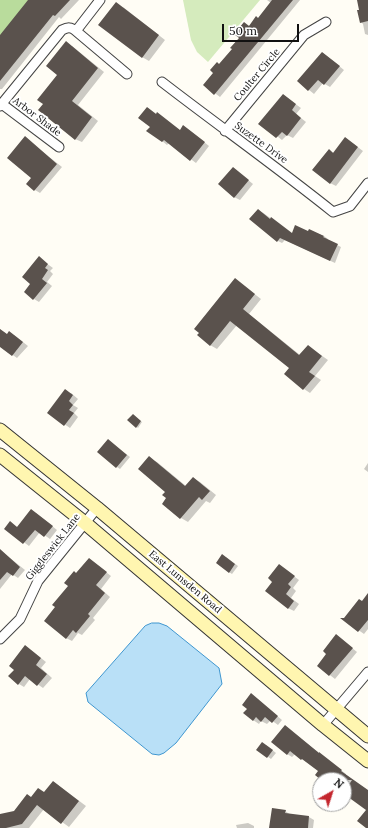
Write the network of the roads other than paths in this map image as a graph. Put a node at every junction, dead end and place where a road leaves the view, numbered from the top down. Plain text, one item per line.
1 (100, 0) edge
2 (326, 22) dead end
3 (76, 31) junction
4 (127, 74) dead end
5 (162, 82) dead end
6 (1, 105) edge
7 (225, 131) junction
8 (59, 147) dead end
9 (368, 183) edge
10 (0, 430) edge
11 (0, 455) edge
12 (97, 508) junction
13 (84, 523) junction
14 (0, 639) edge
15 (368, 672) edge
16 (336, 710) junction
17 (323, 725) junction
18 (368, 736) edge
19 (368, 761) edge

1 - 3 street
2 - 7 street, Coulter Circle
3 - 4 street
3 - 6 street
5 - 7 street, Suzette Drive
6 - 8 street, Arbor Shade
7 - 9 street, Suzette Drive
10 - 12 main road, East Lumsden Road
11 - 13 main road, East Lumsden Road
12 - 13 street, Giggleswick Lane
12 - 16 main road, East Lumsden Road
13 - 14 street, Giggleswick Lane
13 - 17 main road, East Lumsden Road
15 - 16 street
16 - 17 street
16 - 18 main road, East Lumsden Road
17 - 19 main road, East Lumsden Road

